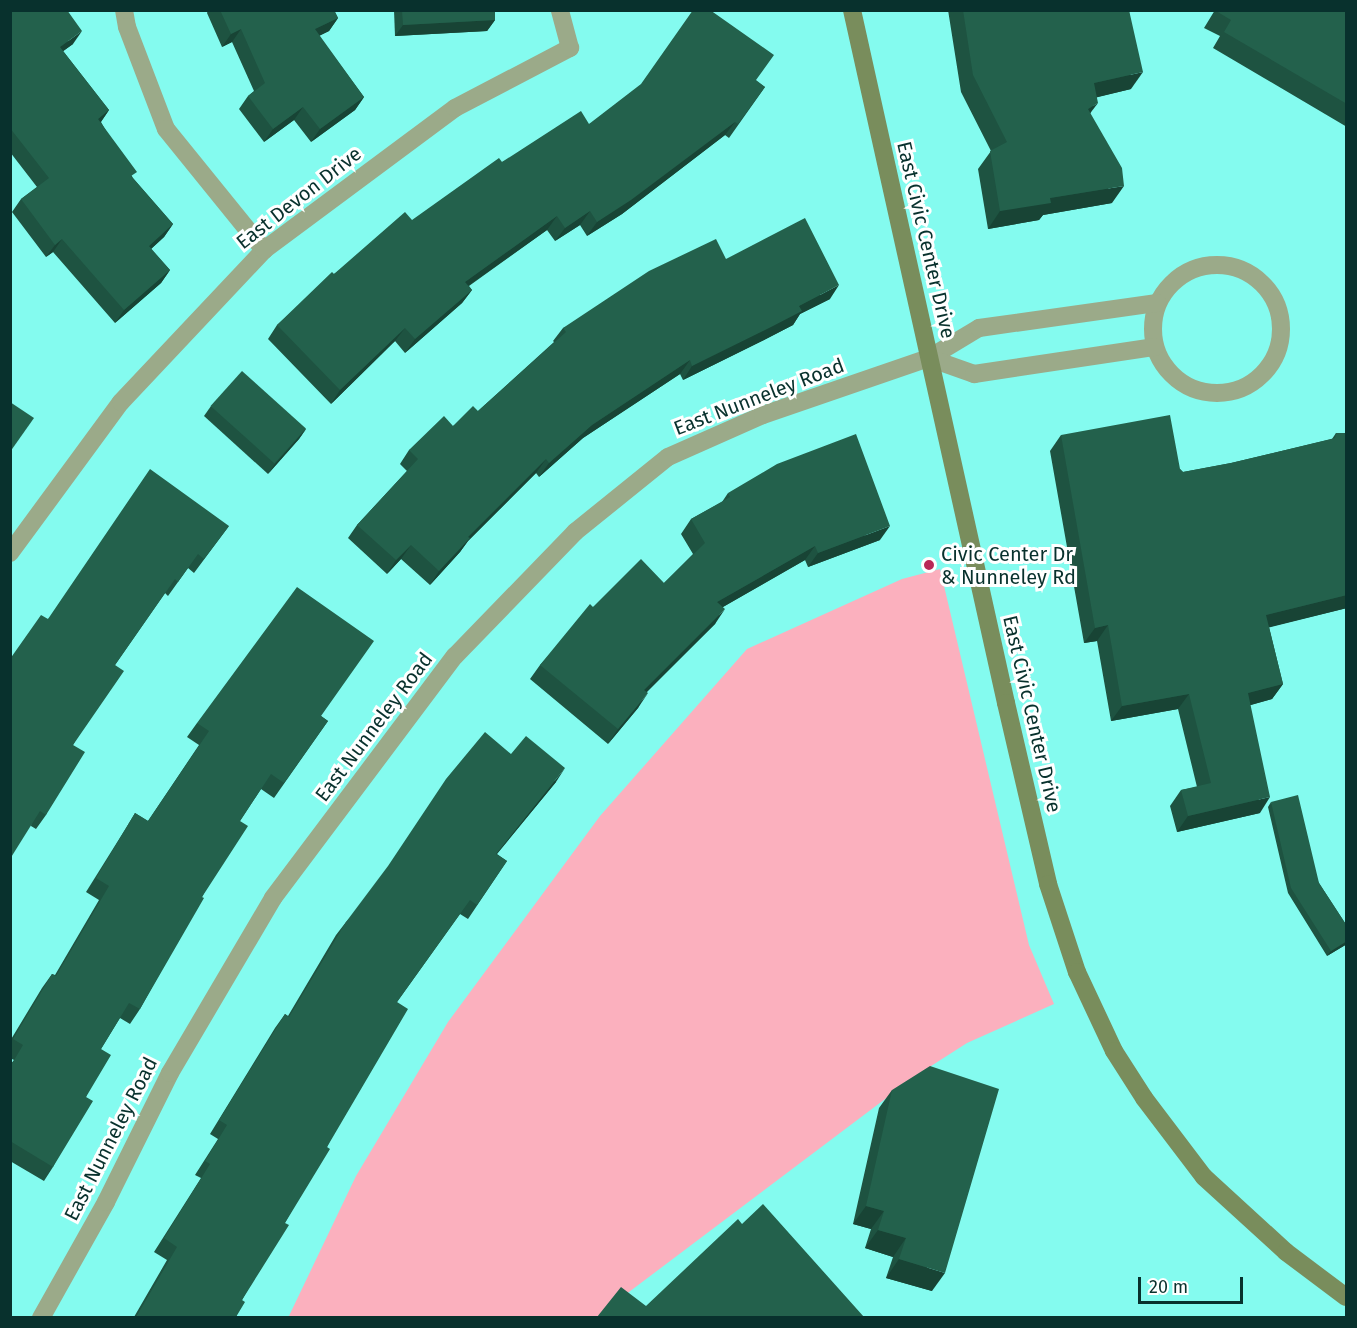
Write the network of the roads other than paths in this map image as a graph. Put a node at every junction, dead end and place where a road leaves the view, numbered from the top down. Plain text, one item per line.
1 (124, 10) edge
2 (560, 10) edge
3 (852, 10) edge
4 (264, 250) junction
5 (1158, 303) junction
6 (1155, 347) junction
7 (929, 358) junction
8 (10, 553) edge
9 (1347, 1297) edge
10 (41, 1317) edge

1 - 4 street
2 - 4 street, East Devon Drive
3 - 7 street, East Civic Center Drive
4 - 8 street, East Devon Drive
5 - 6 street
5 - 6 street
5 - 7 street, East Nunneley Road
6 - 7 street
7 - 9 street, East Civic Center Drive
7 - 10 street, East Nunneley Road

